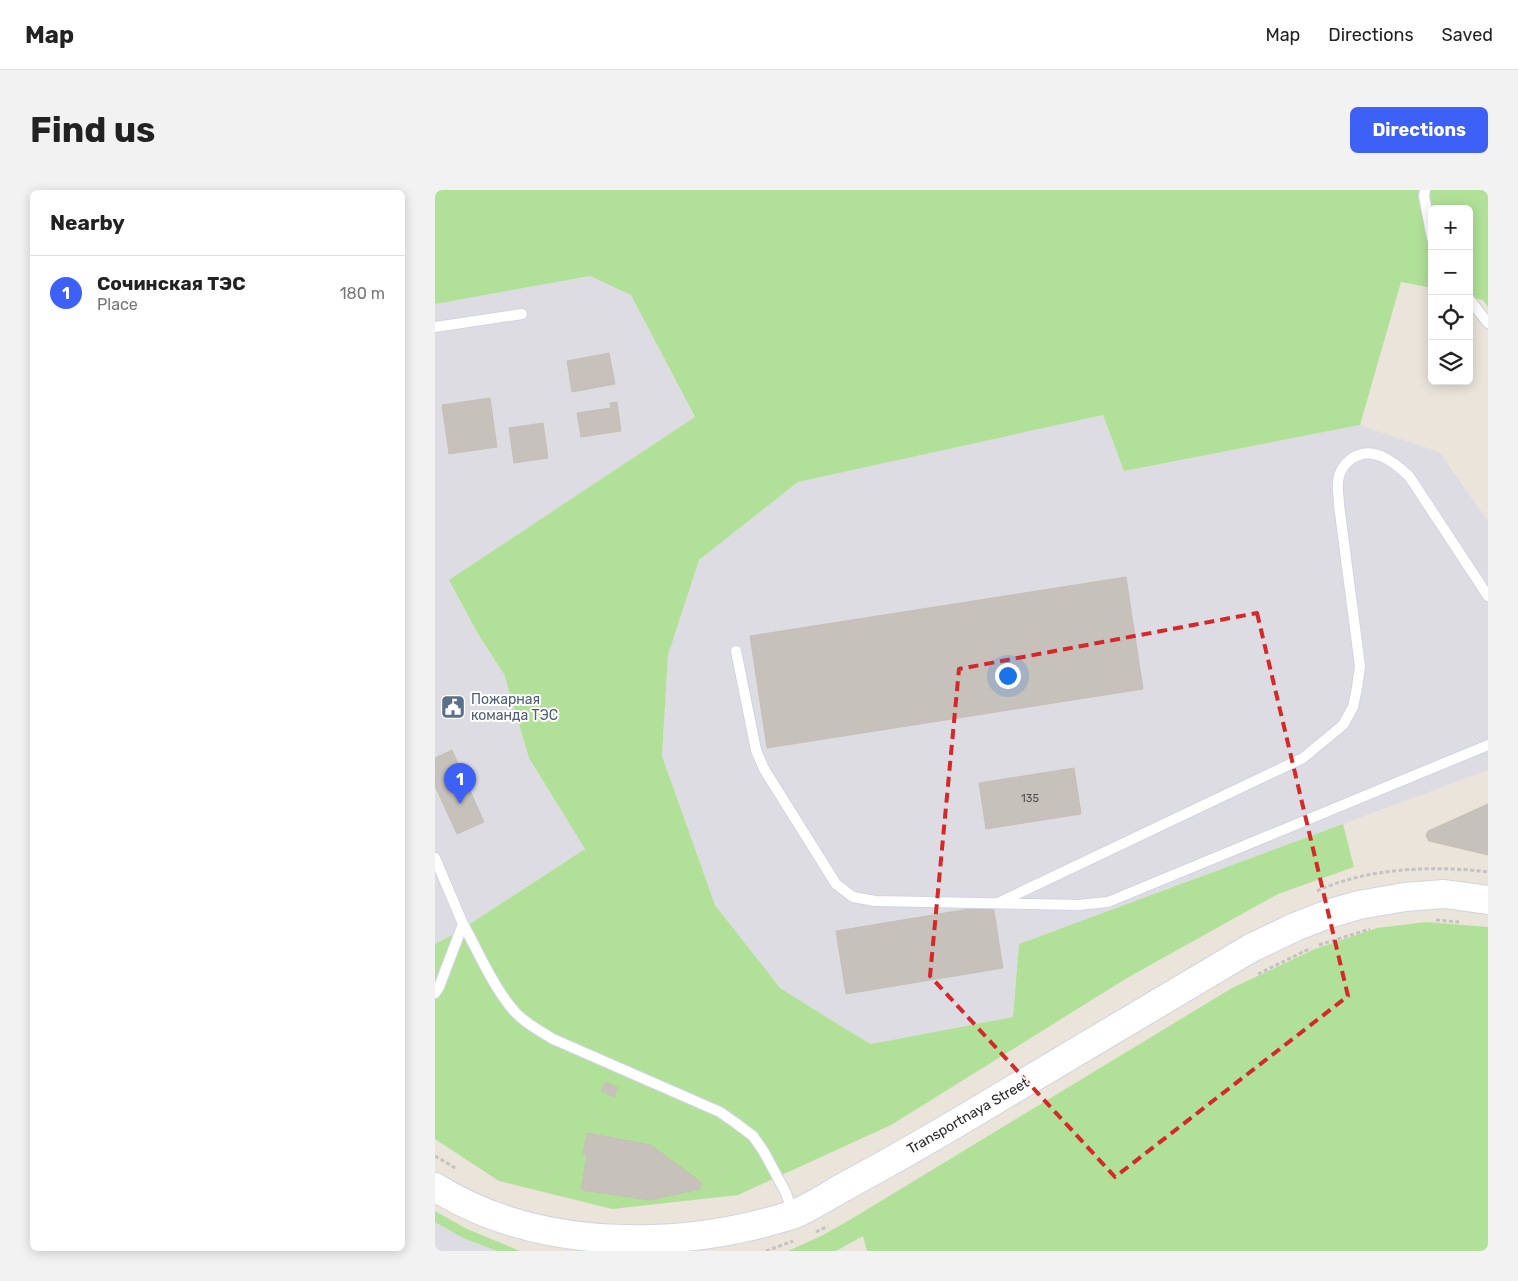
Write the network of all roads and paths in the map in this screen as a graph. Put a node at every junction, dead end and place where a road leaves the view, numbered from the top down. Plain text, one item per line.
1 (1425, 190) edge
2 (1428, 217) edge
3 (1473, 303) edge
4 (522, 314) dead end
5 (1488, 323) edge
6 (435, 327) edge
7 (1488, 596) edge
8 (736, 651) dead end
9 (1488, 744) edge
10 (435, 858) edge
11 (1488, 872) edge
12 (1312, 893) dead end
13 (1488, 900) edge
14 (997, 904) junction
15 (1427, 920) dead end
16 (1466, 923) dead end
17 (463, 924) junction
18 (1377, 926) dead end
19 (1253, 976) dead end
20 (435, 994) edge
21 (435, 1156) edge
22 (458, 1170) dead end
23 (435, 1188) edge
24 (828, 1226) dead end
25 (794, 1227) junction
26 (812, 1234) dead end
27 (766, 1251) edge

1 - 2 lane
3 - 5 lane
4 - 6 lane
7 - 14 lane
8 - 14 lane
9 - 14 lane
10 - 17 lane
11 - 12 path
13 - 25 main road, Transportnaya Street
15 - 16 path
17 - 20 lane
17 - 25 lane
18 - 19 path
21 - 22 path
23 - 25 main road, Transportnaya Street
24 - 26 path
25 - 27 path

